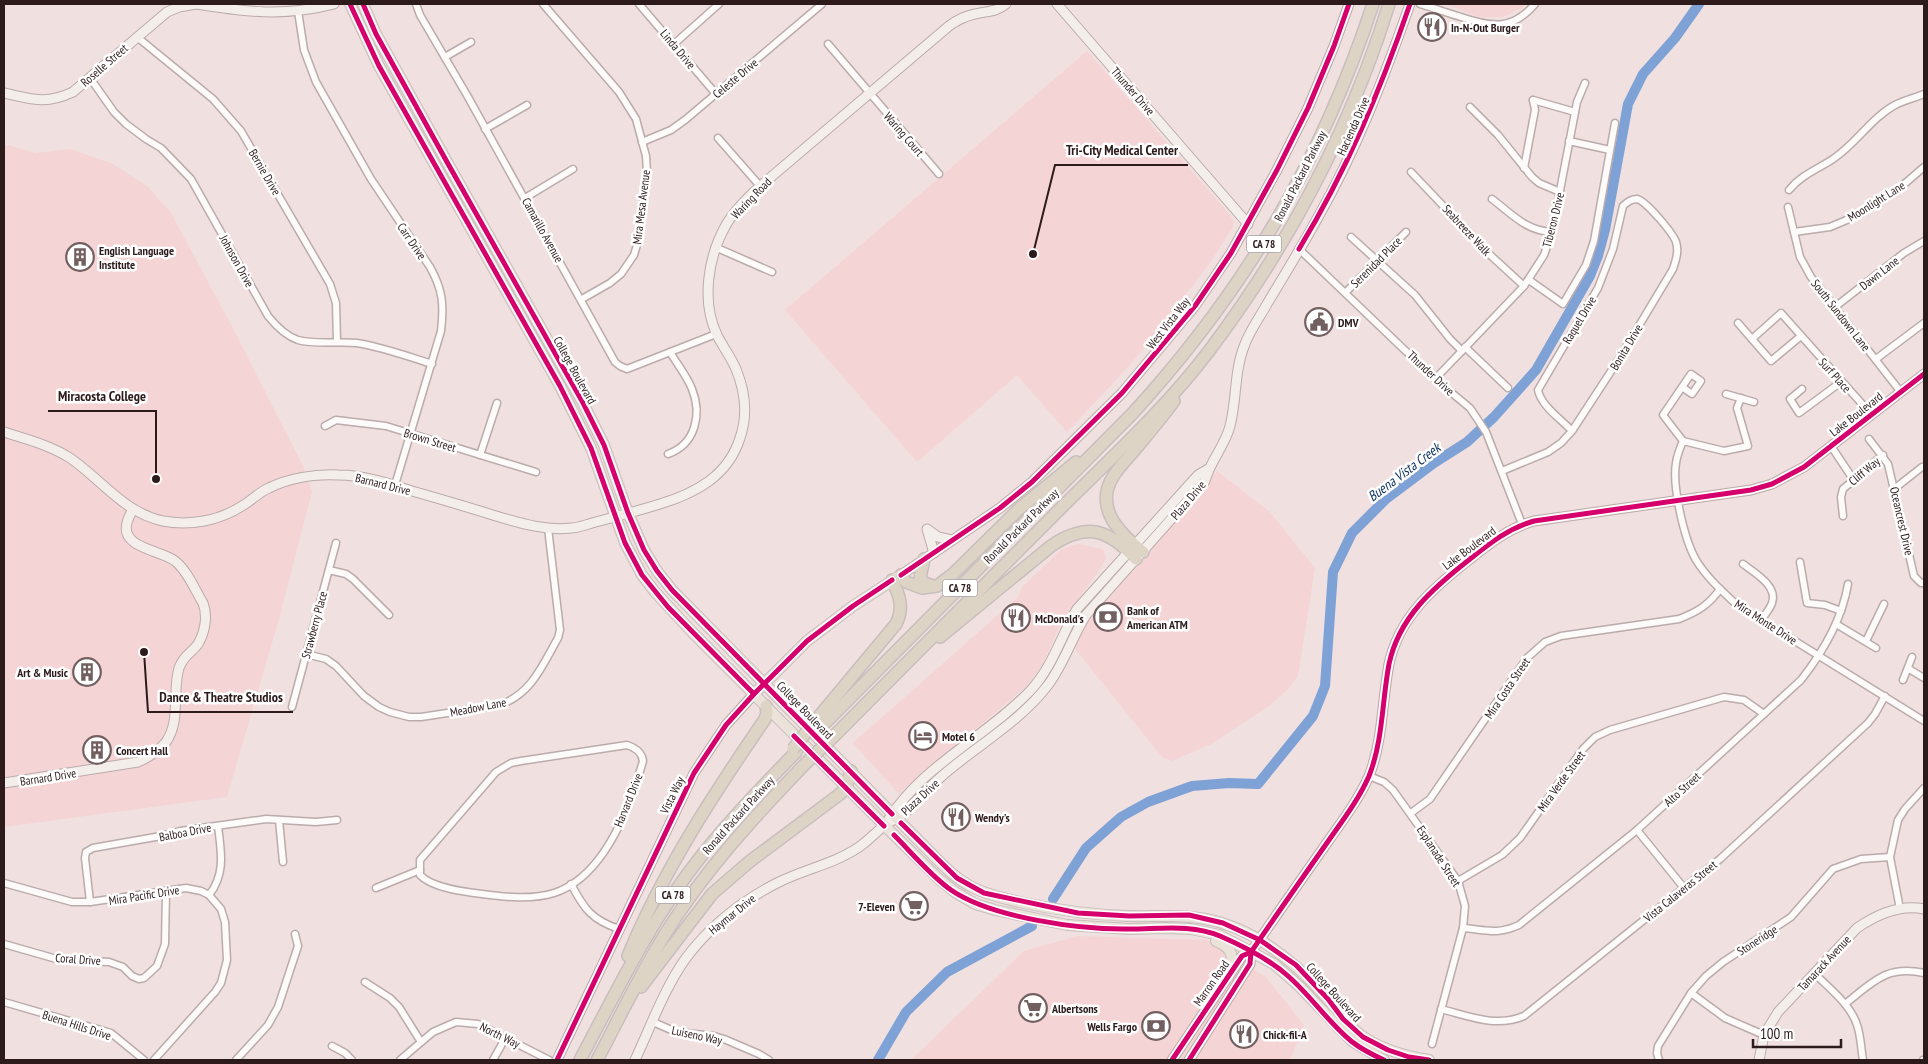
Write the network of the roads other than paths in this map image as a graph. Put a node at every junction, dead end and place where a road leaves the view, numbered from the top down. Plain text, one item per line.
1 (192, 4) edge
2 (196, 4) edge
3 (334, 4) edge
4 (350, 4) edge
5 (363, 4) edge
6 (416, 4) edge
7 (543, 4) edge
8 (639, 4) edge
9 (719, 4) edge
10 (822, 4) edge
11 (1006, 4) edge
12 (1057, 4) edge
13 (1349, 4) edge
14 (1373, 4) edge
15 (1389, 4) edge
16 (1410, 4) edge
17 (1420, 4) edge
18 (1535, 4) edge
19 (298, 12) junction
20 (137, 37) junction
21 (470, 42) dead end
22 (674, 44) junction
23 (828, 44) dead end
24 (445, 56) junction
25 (90, 78) junction
26 (1585, 83) dead end
27 (4, 93) edge
28 (716, 94) junction
29 (869, 94) junction
30 (1924, 94) edge
31 (527, 105) dead end
32 (1470, 107) dead end
33 (1575, 112) junction
34 (1616, 124) dead end
35 (485, 129) junction
36 (718, 138) dead end
37 (1569, 141) junction
38 (642, 142) junction
39 (1610, 150) junction
40 (1924, 167) edge
41 (1524, 168) junction
42 (573, 169) dead end
43 (1411, 172) dead end
44 (939, 174) dead end
45 (760, 186) junction
46 (1789, 190) dead end
47 (1560, 192) junction
48 (525, 198) junction
49 (1492, 199) dead end
50 (1632, 200) joint
51 (1788, 207) dead end
52 (1248, 224) junction
53 (1406, 232) dead end
54 (1552, 232) junction
55 (1794, 232) junction
56 (1351, 237) dead end
57 (1924, 242) edge
58 (716, 248) junction
59 (1299, 249) junction
60 (1377, 262) junction
61 (772, 272) dead end
62 (1530, 280) junction
63 (1524, 286) junction
64 (1346, 292) junction
65 (582, 299) junction
66 (1835, 307) junction
67 (1738, 323) dead end
68 (1924, 323) edge
69 (716, 334) junction
70 (1801, 336) junction
71 (1752, 339) junction
72 (337, 342) junction
73 (1464, 349) junction
74 (670, 352) junction
75 (1207, 353) junction
76 (1876, 359) junction
77 (432, 364) junction
78 (1924, 374) edge
79 (1435, 378) junction
80 (1841, 382) junction
81 (1682, 387) dead end
82 (1508, 388) dead end
83 (1802, 389) dead end
84 (1900, 392) junction
85 (1726, 394) dead end
86 (1741, 398) junction
87 (1754, 402) dead end
88 (497, 403) dead end
89 (1871, 414) junction
90 (324, 426) dead end
91 (1572, 431) junction
92 (4, 432) edge
93 (410, 434) junction
94 (1869, 439) dead end
95 (1683, 441) junction
96 (1831, 446) junction
97 (1098, 448) junction
98 (668, 454) dead end
99 (480, 455) junction
100 (1882, 455) junction
101 (1922, 467) dead end
102 (1502, 471) junction
103 (536, 472) dead end
104 (1853, 479) junction
105 (395, 485) junction
106 (1894, 489) junction
107 (1679, 500) junction
108 (133, 509) junction
109 (628, 513) junction
110 (1843, 516) dead end
111 (616, 517) junction
112 (1522, 524) junction
113 (548, 528) junction
114 (952, 540) junction
115 (336, 543) dead end
116 (1136, 552) junction
117 (929, 556) junction
118 (1800, 562) dead end
119 (1744, 564) dead end
120 (329, 570) junction
121 (897, 577) junction
122 (1924, 583) edge
123 (1848, 584) dead end
124 (937, 586) junction
125 (1720, 589) junction
126 (1884, 604) dead end
127 (1842, 611) junction
128 (389, 615) dead end
129 (1761, 620) junction
130 (1836, 624) junction
131 (1866, 641) junction
132 (921, 648) junction
133 (1876, 648) dead end
134 (306, 654) junction
135 (1818, 655) junction
136 (1912, 658) dead end
137 (1909, 669) junction
138 (1924, 678) edge
139 (1040, 679) junction
140 (1903, 680) dead end
141 (764, 682) junction
142 (1048, 685) junction
143 (754, 694) junction
144 (1884, 696) junction
145 (766, 706) junction
146 (292, 707) dead end
147 (1764, 714) junction
148 (1924, 720) edge
149 (819, 723) junction
150 (961, 748) junction
151 (961, 760) junction
152 (851, 772) junction
153 (1369, 776) junction
154 (4, 783) edge
155 (846, 788) junction
156 (1924, 788) edge
157 (1411, 813) junction
158 (894, 816) junction
159 (279, 820) junction
160 (337, 820) dead end
161 (218, 826) junction
162 (884, 826) junction
163 (1637, 830) junction
164 (1890, 857) junction
165 (282, 862) dead end
166 (420, 870) junction
167 (957, 878) junction
168 (939, 879) junction
169 (1458, 880) junction
170 (4, 883) edge
171 (571, 884) junction
172 (376, 888) dead end
173 (972, 888) junction
174 (1684, 888) junction
175 (166, 891) junction
176 (955, 892) junction
177 (209, 895) junction
178 (90, 902) junction
179 (1900, 909) junction
180 (1924, 909) edge
181 (1119, 916) junction
182 (1067, 925) junction
183 (1463, 928) junction
184 (620, 929) junction
185 (1185, 929) junction
186 (296, 934) dead end
187 (1260, 940) junction
188 (4, 944) edge
189 (1251, 952) junction
190 (1924, 972) edge
191 (1815, 974) junction
192 (1228, 976) junction
193 (365, 982) dead end
194 (1691, 993) junction
195 (4, 1002) edge
196 (628, 1002) junction
197 (1845, 1004) junction
198 (1441, 1010) junction
199 (602, 1018) junction
200 (653, 1022) junction
201 (1338, 1028) junction
202 (1360, 1035) junction
203 (1764, 1035) junction
204 (506, 1037) junction
205 (421, 1042) junction
206 (1432, 1044) dead end
207 (332, 1046) dead end
208 (144, 1060) edge
209 (154, 1060) edge
210 (236, 1060) edge
211 (352, 1060) edge
212 (400, 1060) edge
213 (493, 1060) edge
214 (549, 1060) edge
215 (557, 1060) edge
216 (580, 1060) edge
217 (597, 1060) edge
218 (635, 1060) edge
219 (769, 1060) edge
220 (1172, 1060) edge
221 (1189, 1060) edge
222 (1384, 1060) edge
223 (1429, 1060) edge
224 (1660, 1060) edge
225 (1759, 1060) edge
226 (1863, 1060) edge

1 - 2 main road, Roselle Street
1 - 20 main road, Roselle Street
2 - 19 main road, Roselle Street
3 - 19 main road, Roselle Street
4 - 111 main road, College Boulevard
5 - 109 main road, College Boulevard
6 - 24 street, Camarillo Avenue
7 - 38 street, Mira Mesa Avenue
8 - 22 street, Linda Drive
9 - 22 street
10 - 28 street, Celeste Drive
11 - 29 main road, Waring Road
12 - 52 main road, Thunder Drive
13 - 52 main road, West Vista Way
14 - 97 highway, Ronald Packard Parkway / CA 78
15 - 75 highway, Ronald Packard Parkway / CA 78
16 - 59 main road, Hacienda Drive
17 - 18 street
19 - 77 street, Carr Drive
20 - 25 main road, Roselle Street
20 - 72 street, Bernie Drive
21 - 24 street
22 - 28 street, Linda Drive
23 - 29 street, Waring Court
24 - 35 street, Camarillo Avenue
25 - 27 main road, Roselle Street
25 - 72 street, Johnson Drive
26 - 33 street, Tiberon Drive
28 - 38 street, Celeste Drive
29 - 44 street, Waring Court
29 - 45 main road, Waring Road
30 - 46 street
31 - 35 street
32 - 41 street
33 - 37 street, Tiberon Drive
33 - 41 street
34 - 39 street
35 - 48 street, Camarillo Avenue
36 - 45 street
37 - 39 street
37 - 47 street, Tiberon Drive
38 - 65 street, Mira Mesa Avenue
39 - 62 street
40 - 55 street, Moonlight Lane
41 - 47 street
42 - 48 street
43 - 63 street, Seabreeze Walk
45 - 58 main road, Waring Road
47 - 54 street, Tiberon Drive
48 - 65 street, Camarillo Avenue
49 - 54 street
50 - 91 street, Raquel Drive
50 - 91 street, Bonita Drive
51 - 55 street, South Sundown Lane
52 - 114 main road, West Vista Way
53 - 60 street, Serenidad Place
54 - 62 street, Tiberon Drive
55 - 66 street, South Sundown Lane
56 - 60 street
57 - 66 street, Dawn Lane
58 - 61 street
58 - 69 main road, Waring Road
59 - 64 street, Thunder Drive
59 - 116 main road, Plaza Drive
60 - 64 street, Serenidad Place
60 - 73 street
62 - 63 street, Tiberon Drive
63 - 73 street, Tiberon Drive
64 - 79 street, Thunder Drive
65 - 74 street, Camarillo Avenue
66 - 76 street, South Sundown Lane
67 - 71 street
68 - 76 street
69 - 74 street, Camarillo Avenue
69 - 109 main road, Waring Road
70 - 71 street
70 - 71 street, Surf Place
70 - 80 street, Surf Place
72 - 77 street, Johnson Drive
73 - 79 street, Tiberon Drive
73 - 82 street
74 - 98 street
75 - 116 highway
75 - 132 highway, Ronald Packard Parkway / CA 78
76 - 84 street, South Sundown Lane
77 - 93 street, Carr Drive
78 - 84 main road, Lake Boulevard
79 - 102 street, Thunder Drive
80 - 83 street
80 - 89 street, Surf Place
81 - 95 street
84 - 89 main road, Lake Boulevard
85 - 86 street
86 - 87 street
86 - 95 street
88 - 99 street
89 - 96 main road, Lake Boulevard
90 - 93 street, Brown Street
91 - 102 street, Bonita Drive
92 - 108 main road
93 - 99 street, Brown Street
93 - 105 street, Carr Drive
94 - 100 street, Oceancrest Drive
95 - 107 street, Mira Monte Drive
96 - 104 street
96 - 107 main road, Lake Boulevard
97 - 124 highway
97 - 149 highway, Ronald Packard Parkway / CA 78
99 - 103 street, Brown Street
100 - 104 street, Cliff Way
100 - 106 street, Oceancrest Drive
101 - 106 street
102 - 112 street, Thunder Drive
104 - 110 street, Cliff Way
105 - 108 main road, Barnard Drive
105 - 113 main road, Barnard Drive
106 - 122 street, Oceancrest Drive
107 - 112 main road, Lake Boulevard
107 - 125 street, Mira Monte Drive
108 - 154 main road, Barnard Drive
109 - 111 main road, Waring Road
109 - 141 main road, College Boulevard
111 - 113 main road, Barnard Drive
111 - 143 main road, College Boulevard
112 - 153 main road, Lake Boulevard
113 - 134 street, Meadow Lane
114 - 117 main road, West Vista Way
114 - 117 main road
115 - 120 street, Strawberry Place
116 - 132 highway
116 - 139 main road, Plaza Drive
116 - 142 main road, Plaza Drive
117 - 121 main road, West Vista Way
117 - 124 highway
118 - 127 street
119 - 129 street
120 - 128 street
120 - 134 street, Strawberry Place
121 - 124 highway
121 - 141 main road, Vista Way
121 - 149 highway
123 - 127 street, Alto Street
125 - 129 street, Mira Monte Drive
125 - 157 street, Mira Costa Street
126 - 131 street
127 - 130 street, Alto Street
129 - 135 street, Mira Monte Drive
130 - 131 street
130 - 135 street, Alto Street
131 - 133 street
132 - 196 highway, Ronald Packard Parkway / CA 78, bridge
134 - 146 street, Strawberry Place
135 - 144 street, Mira Monte Drive
135 - 147 street, Alto Street
136 - 137 street
137 - 138 street
137 - 140 street
139 - 142 main road
139 - 150 main road, Plaza Drive
141 - 143 main road, Vista Way
141 - 152 main road, College Boulevard
142 - 151 main road, Plaza Drive
143 - 145 main road, College Boulevard
143 - 184 main road, Vista Way
144 - 148 street, Mira Monte Drive
144 - 174 street, Vista Calaveras Street
145 - 155 main road, College Boulevard
145 - 199 highway
147 - 163 street, Alto Street
147 - 169 street, Mira Verde Street
149 - 199 highway, Ronald Packard Parkway / CA 78
150 - 151 main road
150 - 158 main road, Plaza Drive
151 - 158 main road, Plaza Drive
152 - 155 highway
152 - 158 main road, College Boulevard
153 - 157 street, Esplanade Street
153 - 187 main road, Lake Boulevard
155 - 162 main road, College Boulevard
155 - 196 highway
156 - 164 street
157 - 169 street, Esplanade Street
158 - 162 main road, Plaza Drive
158 - 167 main road, College Boulevard
159 - 160 street, Balboa Drive
159 - 161 street, Balboa Drive
159 - 165 street
161 - 177 street
161 - 178 street, Balboa Drive
162 - 168 main road, College Boulevard
162 - 200 main road, Haymar Drive
163 - 174 street
163 - 183 street, Alto Street
164 - 179 street
164 - 194 street, Stoneridge
166 - 171 street, Harvard Drive
166 - 171 street, Harvard Drive
166 - 172 street
167 - 168 main road
167 - 173 main road, College Boulevard
168 - 176 main road, College Boulevard
169 - 183 street, Esplanade Street
170 - 178 street, Mira Pacific Drive
171 - 184 street
173 - 176 main road
173 - 181 main road, College Boulevard
174 - 198 street, Vista Calaveras Street
175 - 177 street, Mira Pacific Drive
175 - 178 street, Mira Pacific Drive
175 - 188 street, Coral Drive
176 - 182 main road, College Boulevard
177 - 209 street
179 - 180 main road, Tamarack Avenue
179 - 191 main road, Tamarack Avenue
181 - 182 main road
181 - 187 main road, College Boulevard
182 - 185 main road, College Boulevard
183 - 198 street, Esplanade Street
184 - 215 main road, Vista Way
185 - 189 main road, College Boulevard
185 - 192 main road
186 - 210 street
187 - 189 main road, Lake Boulevard
187 - 202 main road, College Boulevard
189 - 192 main road, Marron Road
189 - 201 main road, College Boulevard
189 - 221 main road, Marron Road
190 - 197 street
191 - 197 street
191 - 203 main road, Tamarack Avenue
192 - 220 main road, Marron Road
193 - 205 street
194 - 203 street
194 - 224 street, Stoneridge
195 - 208 street, Buena Hills Drive
196 - 217 highway, Ronald Packard Parkway / CA 78
197 - 226 street
198 - 206 street, Esplanade Street
199 - 216 highway, Ronald Packard Parkway / CA 78
200 - 218 main road, Haymar Drive
200 - 219 street, Luiseno Way
201 - 202 main road
201 - 222 main road, College Boulevard
202 - 223 main road, College Boulevard
203 - 225 main road, Tamarack Avenue
204 - 205 street, North Way
204 - 213 street
204 - 214 street, North Way
205 - 212 street, North Way
207 - 211 street

